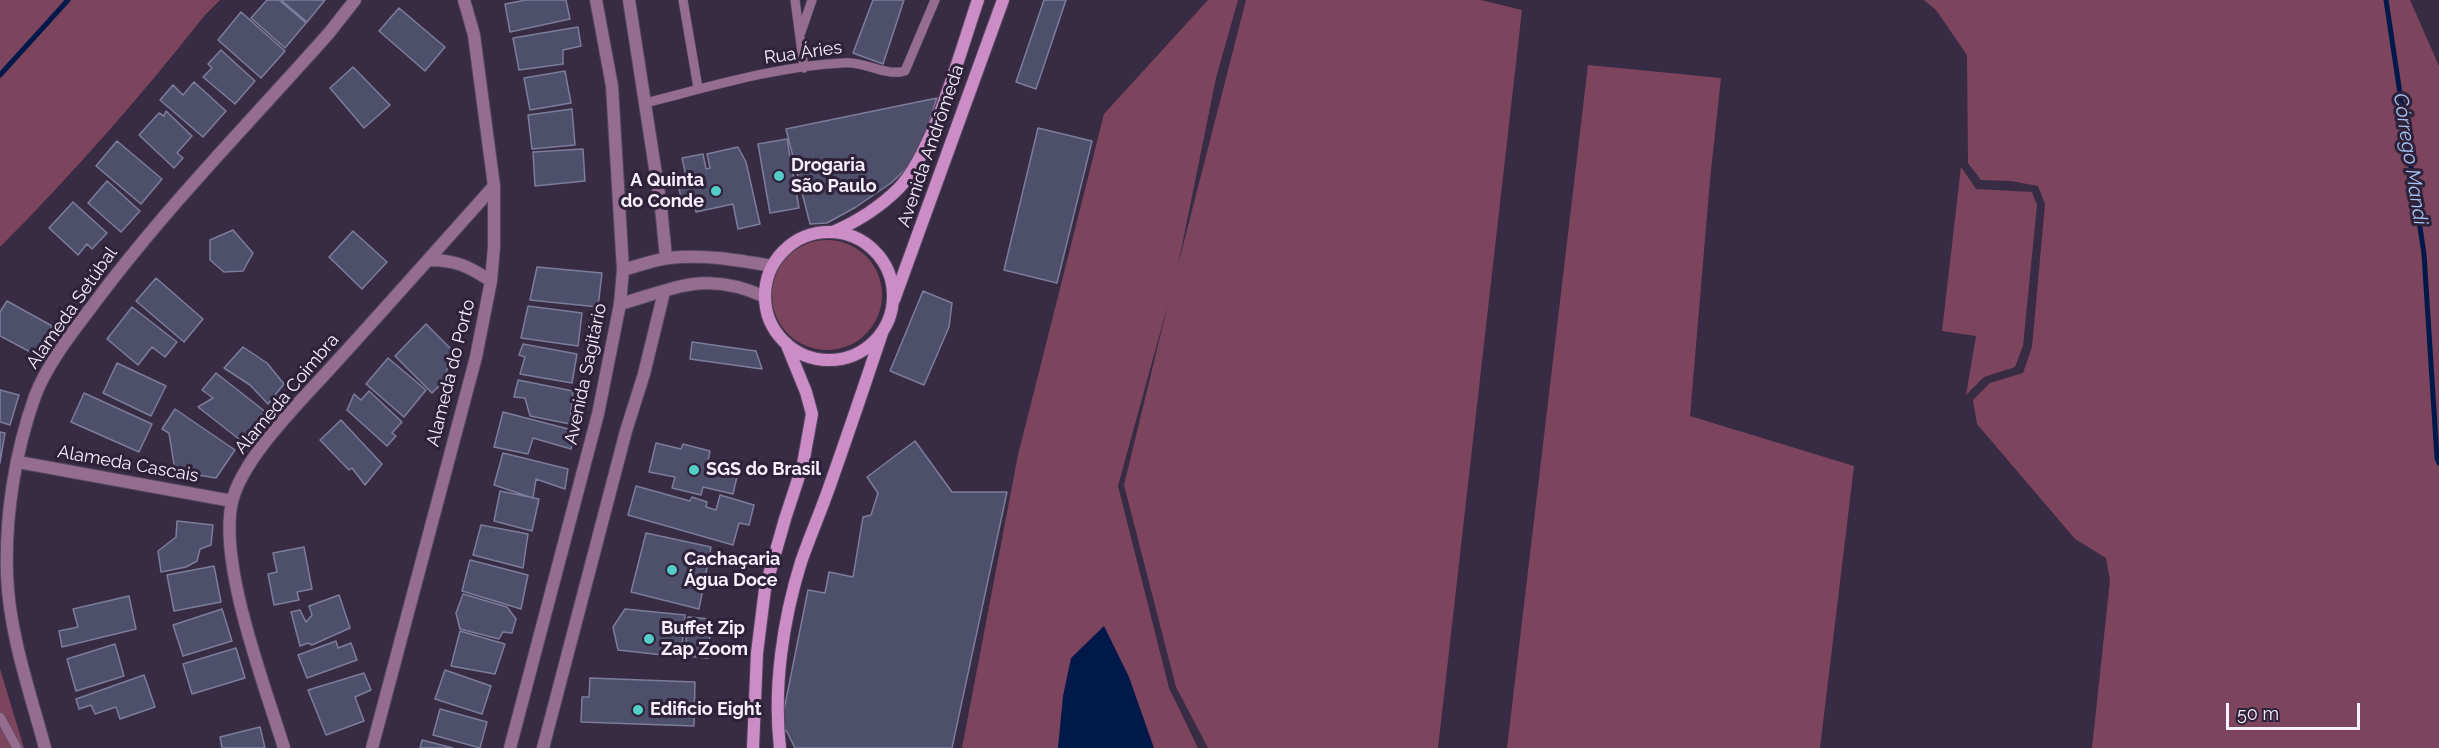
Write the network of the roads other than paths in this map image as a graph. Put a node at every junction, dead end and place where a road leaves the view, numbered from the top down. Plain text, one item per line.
1 (355, 0) edge
2 (464, 0) edge
3 (596, 0) edge
4 (629, 0) edge
5 (683, 0) edge
6 (795, 0) edge
7 (812, 0) edge
8 (935, 0) edge
9 (978, 0) edge
10 (1003, 0) edge
11 (800, 35) junction
12 (804, 68) junction
13 (698, 88) junction
14 (645, 103) junction
15 (494, 186) junction
16 (833, 231) junction
17 (666, 258) junction
18 (428, 260) junction
19 (772, 266) junction
20 (623, 270) junction
21 (491, 281) junction
22 (664, 292) junction
23 (765, 297) junction
24 (620, 304) junction
25 (893, 304) junction
26 (882, 333) junction
27 (786, 343) junction
28 (18, 462) junction
29 (232, 501) junction
30 (0, 717) edge
31 (17, 748) edge
32 (45, 748) edge
33 (284, 748) edge
34 (372, 748) edge
35 (510, 748) edge
36 (543, 748) edge
37 (753, 748) edge
38 (780, 748) edge

1 - 28 street, Alameda Setúbal
2 - 15 street, Alameda do Porto
3 - 20 street, Avenida Sagitário
4 - 14 street
5 - 13 lane
6 - 11 lane
7 - 11 lane
8 - 12 lane, Rua Áries
9 - 16 main road, Avenida Andrômeda
10 - 25 main road, Avenida Andrômeda
11 - 12 lane
12 - 13 lane, Rua Áries
13 - 14 lane, Rua Áries
14 - 17 street
15 - 18 street, Alameda Coimbra
15 - 21 street, Alameda do Porto
16 - 19 main road
16 - 25 main road
17 - 19 street
17 - 20 street
18 - 21 street
18 - 29 street, Alameda Coimbra
19 - 23 main road
20 - 24 street, Avenida Sagitário
21 - 34 street, Alameda do Porto
22 - 23 street
22 - 24 street
22 - 36 street
23 - 27 main road
24 - 35 street, Avenida Sagitário
25 - 26 main road
26 - 27 main road
26 - 38 main road
27 - 37 main road
28 - 29 street, Alameda Cascais
28 - 32 street, Alameda Setúbal
29 - 33 street, Alameda Coimbra
30 - 31 lane

